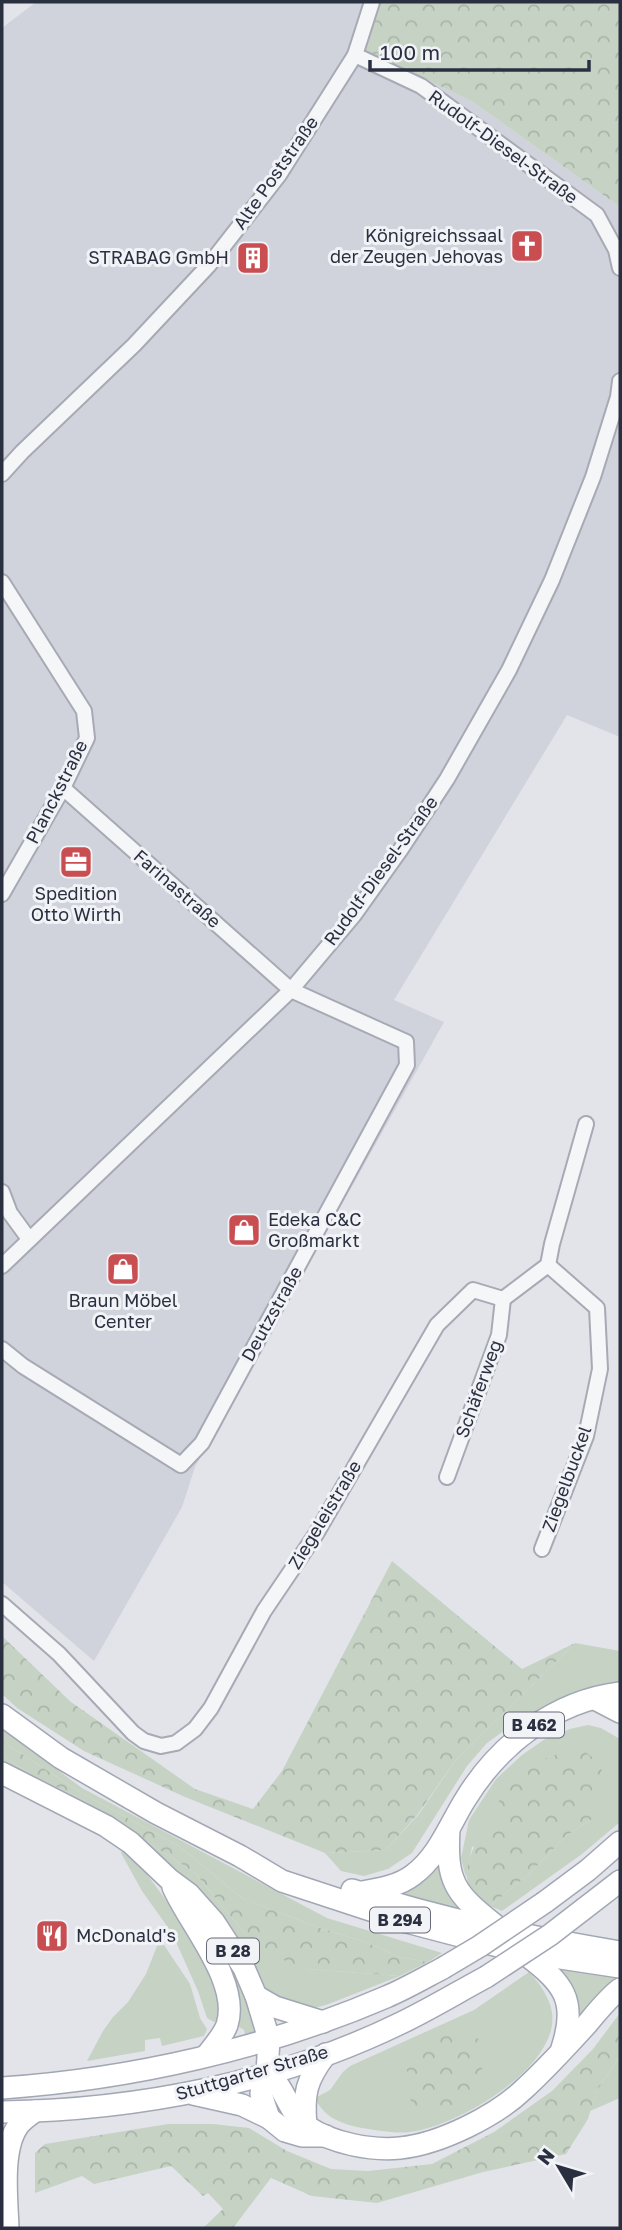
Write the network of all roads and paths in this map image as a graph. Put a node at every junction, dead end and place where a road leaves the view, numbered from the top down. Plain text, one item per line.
1 (372, 2) edge
2 (355, 55) junction
3 (620, 268) edge
4 (620, 381) edge
5 (2, 474) edge
6 (2, 582) edge
7 (63, 788) junction
8 (2, 894) edge
9 (291, 990) junction
10 (586, 1124) dead end
11 (2, 1192) edge
12 (29, 1239) junction
13 (548, 1265) junction
14 (2, 1266) edge
15 (503, 1299) junction
16 (2, 1349) edge
17 (447, 1477) dead end
18 (542, 1549) dead end
19 (2, 1604) edge
20 (620, 1693) edge
21 (594, 1699) junction
22 (620, 1712) edge
23 (2, 1715) edge
24 (2, 1773) edge
25 (449, 1829) junction
26 (620, 1842) edge
27 (240, 1856) junction
28 (170, 1880) junction
29 (620, 1881) edge
30 (360, 1893) junction
31 (500, 1929) junction
32 (521, 1952) junction
33 (620, 1952) edge
34 (620, 1967) edge
35 (620, 1989) edge
36 (256, 1996) junction
37 (323, 2022) junction
38 (269, 2039) junction
39 (326, 2054) junction
40 (559, 2054) junction
41 (206, 2056) junction
42 (267, 2073) junction
43 (2, 2088) edge
44 (187, 2093) junction
45 (34, 2111) junction
46 (2, 2112) edge
47 (269, 2118) junction
48 (306, 2126) junction
49 (326, 2136) junction
50 (8, 2228) edge

1 - 2 street, Alte Poststraße
2 - 3 street, Rudolf-Diesel-Straße
2 - 5 street, Alte Poststraße
4 - 9 street, Rudolf-Diesel-Straße
6 - 7 street, Planckstraße
7 - 8 street, Planckstraße
7 - 9 street, Farinastraße
9 - 12 street, Rudolf-Diesel-Straße
9 - 16 street, Deutzstraße
10 - 13 street
11 - 12 street
12 - 14 street, Rudolf-Diesel-Straße
13 - 15 street
13 - 18 street, Ziegelbuckel
15 - 17 street, Schäferweg
15 - 19 street, Ziegeleistraße
20 - 21 main road, B 462
21 - 22 main road
21 - 25 main road, B 462
23 - 27 main road, B 294
24 - 28 main road, B 28
25 - 30 main road
25 - 31 main road, B 462
26 - 37 main road, Stuttgarter Straße, bridge
27 - 30 main road, B 294
27 - 32 main road, B 294
28 - 36 main road, B 28
28 - 41 main road, B 28
29 - 39 main road, Stuttgarter Straße, bridge
30 - 31 main road, B 294
31 - 33 main road, B 294
32 - 34 main road, B 294
32 - 40 main road
35 - 40 main road
36 - 37 main road
36 - 38 main road, B 28
37 - 38 main road, Stuttgarter Straße
38 - 41 main road, Stuttgarter Straße
38 - 42 main road
39 - 42 main road, Stuttgarter Straße
39 - 48 main road
40 - 49 main road
41 - 43 main road, Stuttgarter Straße
42 - 44 main road, Stuttgarter Straße
42 - 47 main road
42 - 48 main road
44 - 45 main road, Stuttgarter Straße
44 - 47 main road
45 - 46 main road, Stuttgarter Straße
45 - 50 main road
47 - 49 main road
48 - 49 main road

